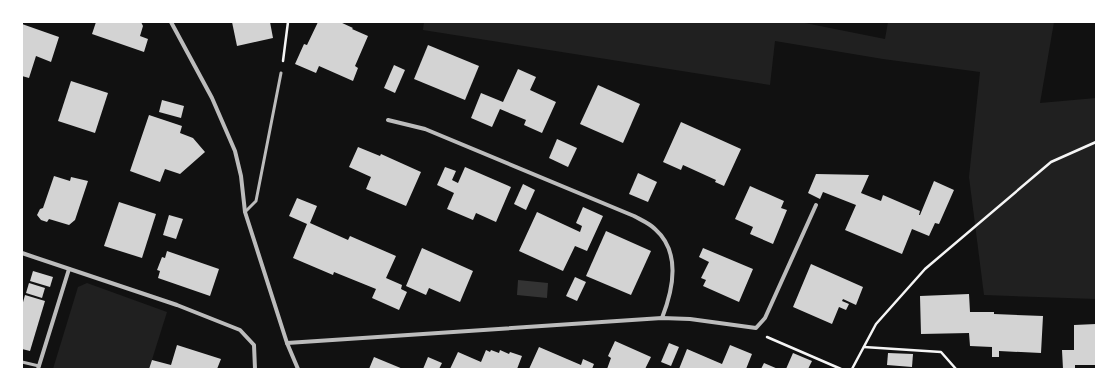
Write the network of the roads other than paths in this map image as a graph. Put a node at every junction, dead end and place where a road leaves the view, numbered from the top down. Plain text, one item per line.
1 (171, 22) edge
2 (281, 73) road end
3 (388, 120) dead end
4 (816, 205) dead end
5 (245, 212) junction
6 (22, 253) edge
7 (69, 269) junction
8 (662, 318) junction
9 (287, 343) junction
10 (22, 362) edge
11 (38, 368) edge
12 (255, 369) edge
13 (298, 369) edge

1 - 5 street
2 - 5 lane
3 - 8 street
4 - 8 street
5 - 9 street
6 - 7 street
7 - 11 street
7 - 12 street
8 - 9 street
9 - 13 street
10 - 11 lane

